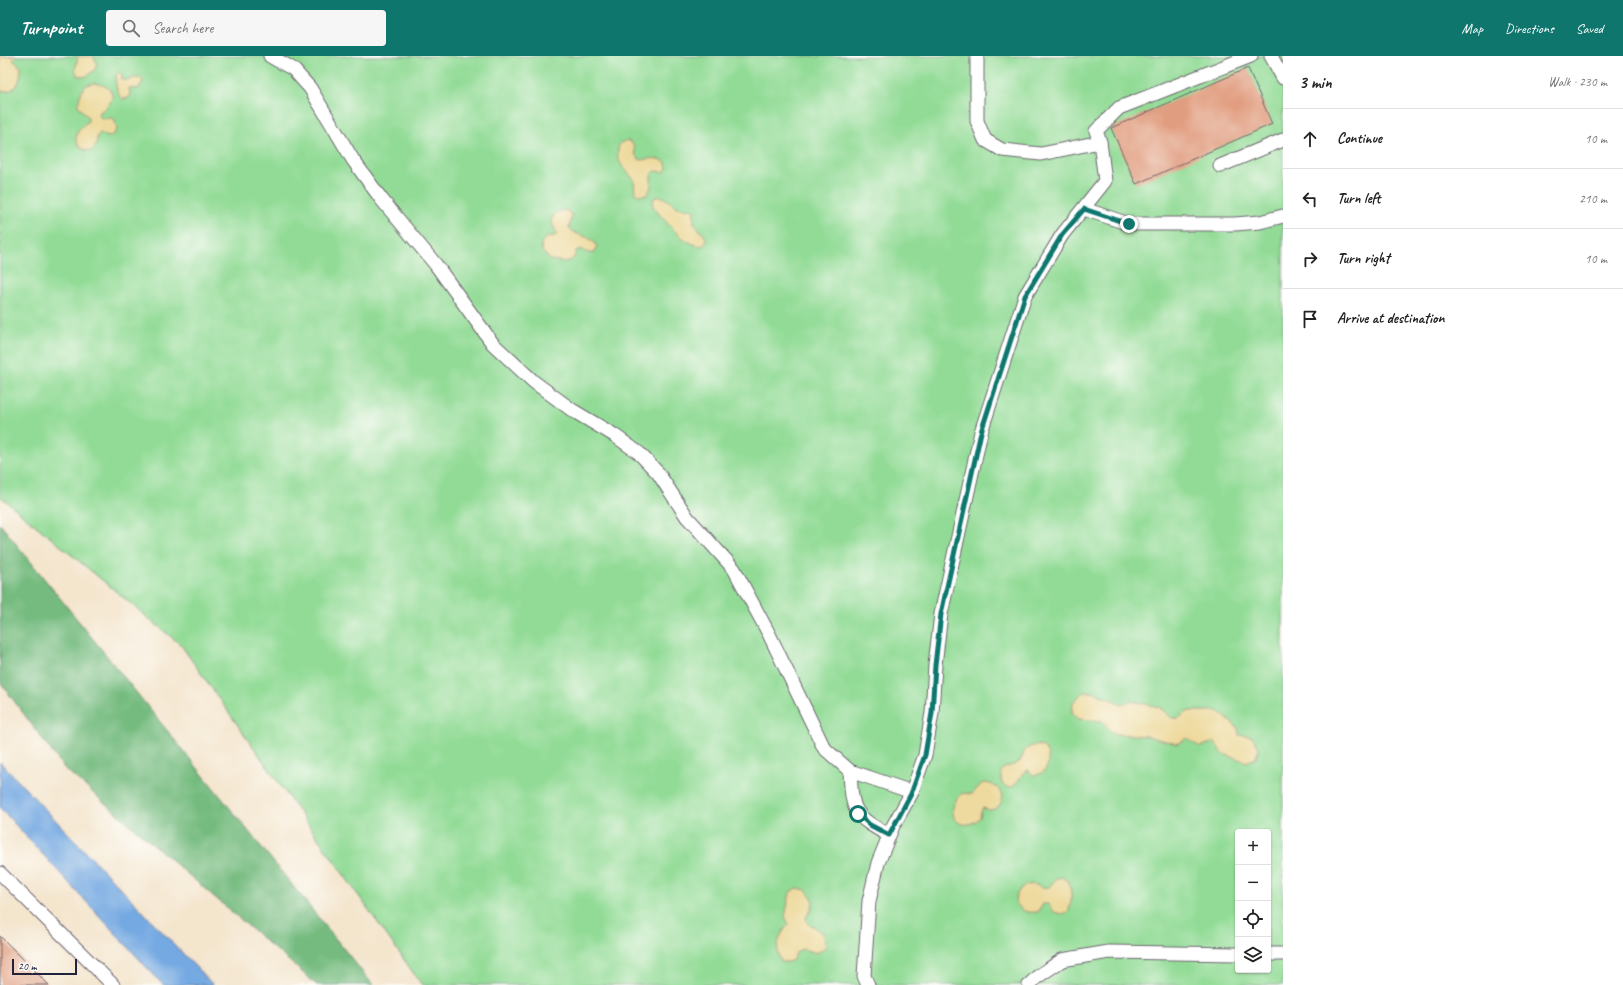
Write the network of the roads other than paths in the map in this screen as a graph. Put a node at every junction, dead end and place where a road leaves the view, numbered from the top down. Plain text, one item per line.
1 (270, 56) edge
2 (977, 56) edge
3 (1251, 56) edge
4 (1271, 56) edge
5 (1283, 78) edge
6 (1283, 140) edge
7 (1100, 142) junction
8 (1220, 166) dead end
9 (1084, 209) junction
10 (1283, 216) edge
11 (850, 771) junction
12 (912, 792) junction
13 (889, 835) junction
14 (0, 873) edge
15 (1235, 954) edge
16 (1271, 954) edge
17 (1283, 954) edge
18 (113, 985) edge
19 (868, 985) edge
20 (1029, 985) edge

1 - 11 lane
2 - 7 lane
3 - 7 lane
4 - 5 lane
6 - 8 lane
7 - 9 lane
9 - 10 lane
9 - 12 lane
11 - 12 lane
11 - 13 lane
12 - 13 lane
13 - 19 lane
14 - 18 lane
15 - 20 lane
16 - 17 lane

